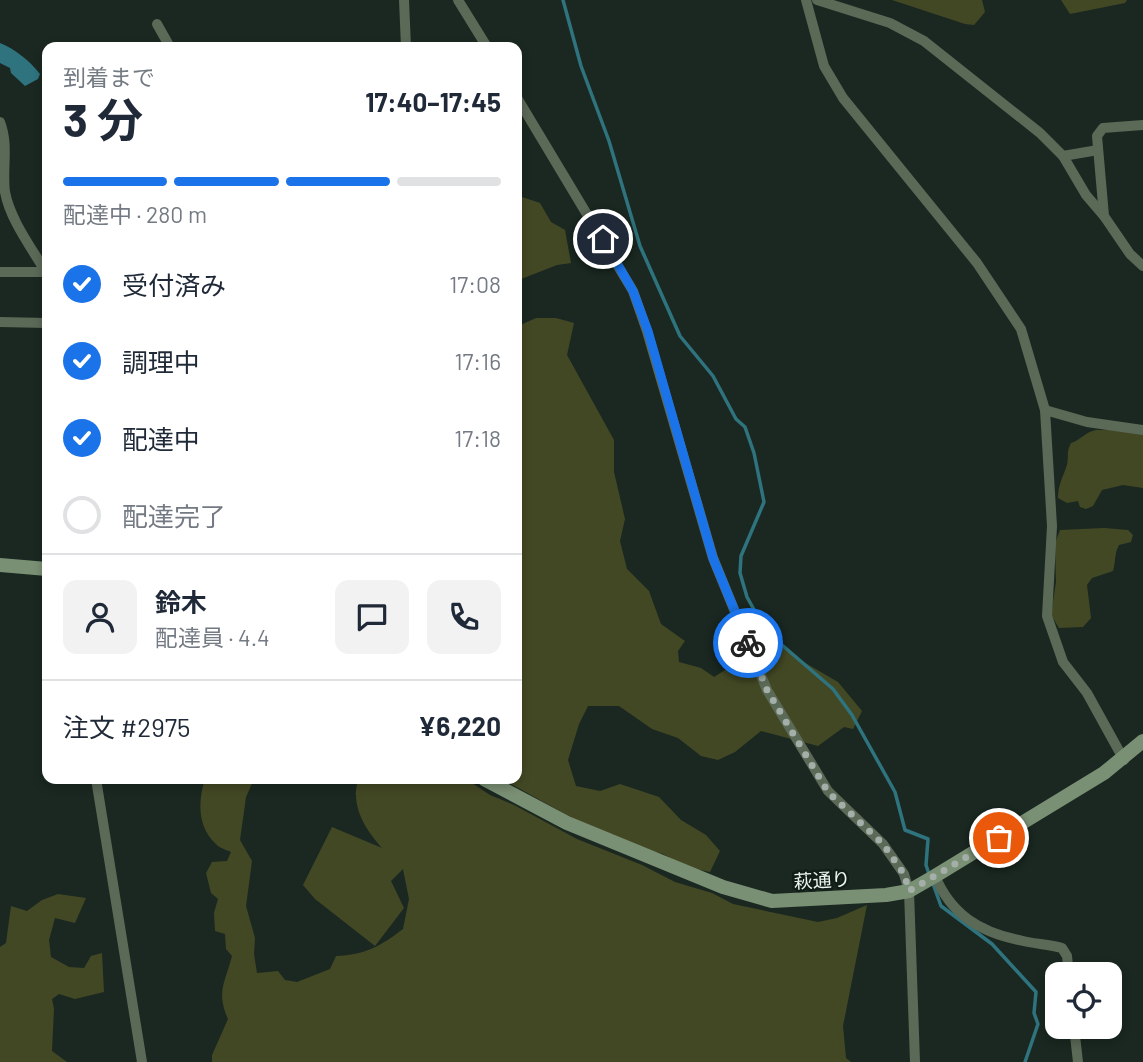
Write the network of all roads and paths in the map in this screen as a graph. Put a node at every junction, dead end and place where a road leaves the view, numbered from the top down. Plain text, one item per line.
1 (404, 0) edge
2 (458, 0) edge
3 (806, 0) edge
4 (817, 0) edge
5 (157, 24) dead end
6 (167, 42) edge
7 (405, 42) edge
8 (484, 42) edge
9 (522, 106) edge
10 (0, 122) edge
11 (1143, 125) edge
12 (1098, 150) junction
13 (1063, 156) junction
14 (1104, 216) junction
15 (42, 264) edge
16 (1143, 267) edge
17 (0, 272) edge
18 (42, 273) edge
19 (0, 322) edge
20 (42, 323) edge
21 (1045, 410) junction
22 (1143, 430) edge
23 (0, 565) edge
24 (42, 569) edge
25 (1141, 745) edge
26 (1124, 760) junction
27 (97, 784) edge
28 (493, 784) edge
29 (936, 876) junction
30 (909, 891) junction
31 (1068, 962) edge
32 (1075, 1039) edge
33 (142, 1062) edge
34 (915, 1062) edge
35 (1078, 1062) edge

1 - 7 street
2 - 8 street
3 - 21 street
4 - 13 street
5 - 6 street
9 - 30 street
10 - 15 street
11 - 12 street
12 - 13 street
12 - 14 street
13 - 14 street
14 - 16 street
17 - 18 street
19 - 20 street
21 - 22 street
21 - 26 street
23 - 24 street
25 - 26 street, 萩通り
26 - 29 street, 萩通り
27 - 33 street
28 - 30 street, 萩通り
29 - 30 street, 萩通り
29 - 31 street
30 - 34 street
32 - 35 street

